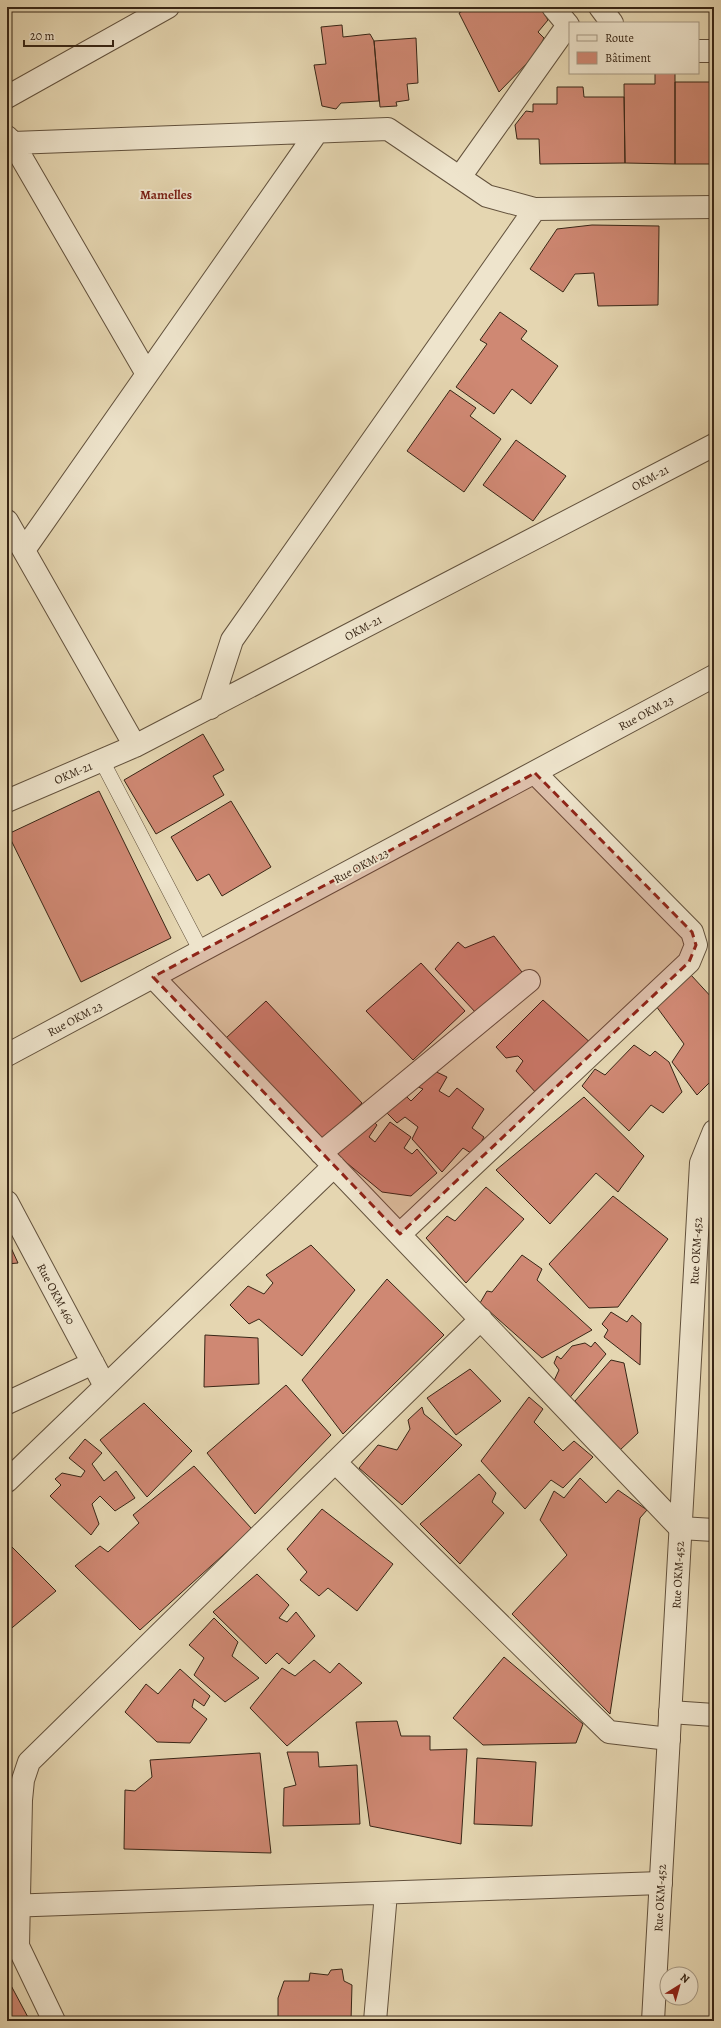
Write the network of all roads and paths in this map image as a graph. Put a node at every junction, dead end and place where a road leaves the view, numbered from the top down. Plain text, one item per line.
1 (168, 7) edge
2 (553, 7) edge
3 (600, 7) edge
4 (611, 22) edge
5 (714, 51) edge
6 (699, 52) edge
7 (7, 97) edge
8 (317, 132) junction
9 (10, 140) edge
10 (460, 177) junction
11 (714, 207) edge
12 (535, 209) junction
13 (147, 374) junction
14 (714, 445) edge
15 (7, 521) edge
16 (24, 550) junction
17 (714, 676) edge
18 (210, 708) junction
19 (136, 746) junction
20 (102, 761) junction
21 (535, 772) junction
22 (7, 801) edge
23 (201, 951) junction
24 (153, 977) junction
25 (529, 981) dead end
26 (7, 1055) edge
27 (714, 1131) edge
28 (327, 1159) junction
29 (7, 1202) edge
30 (400, 1234) junction
31 (481, 1319) junction
32 (94, 1363) junction
33 (105, 1386) junction
34 (7, 1403) edge
35 (335, 1462) junction
36 (7, 1481) edge
37 (680, 1528) junction
38 (714, 1530) edge
39 (670, 1712) junction
40 (714, 1715) edge
41 (669, 1739) junction
42 (661, 1883) junction
43 (386, 1893) junction
44 (13, 1906) edge
45 (54, 2021) edge
46 (375, 2021) edge
47 (653, 2021) edge

1 - 7 street
2 - 10 street
3 - 4 street
5 - 6 street
8 - 9 street
8 - 10 street
8 - 13 street
9 - 13 street
10 - 12 street
11 - 12 street
12 - 18 street
13 - 16 street
14 - 18 street, OKM-21
15 - 16 street
16 - 19 street
17 - 21 street, Rue OKM 23
18 - 19 street, OKM-21
19 - 20 street, OKM-21
20 - 22 street, OKM-21
20 - 23 lane
21 - 23 street, Rue OKM 23
21 - 30 street
23 - 24 street, Rue OKM 23
24 - 26 street, Rue OKM 23
24 - 28 street
25 - 28 street
27 - 37 street, Rue OKM-452
28 - 30 street
28 - 33 street
29 - 32 street, Rue OKM 460
30 - 31 street
31 - 35 street
31 - 37 street
32 - 33 street, Rue OKM 460
32 - 34 street
33 - 36 street
35 - 41 street
35 - 44 street
37 - 38 street
37 - 39 street, Rue OKM-452
39 - 40 street
39 - 41 street, Rue OKM-452
41 - 42 street, Rue OKM-452
42 - 43 street
42 - 47 street, Rue OKM-452
43 - 44 street
43 - 46 street
44 - 45 street

